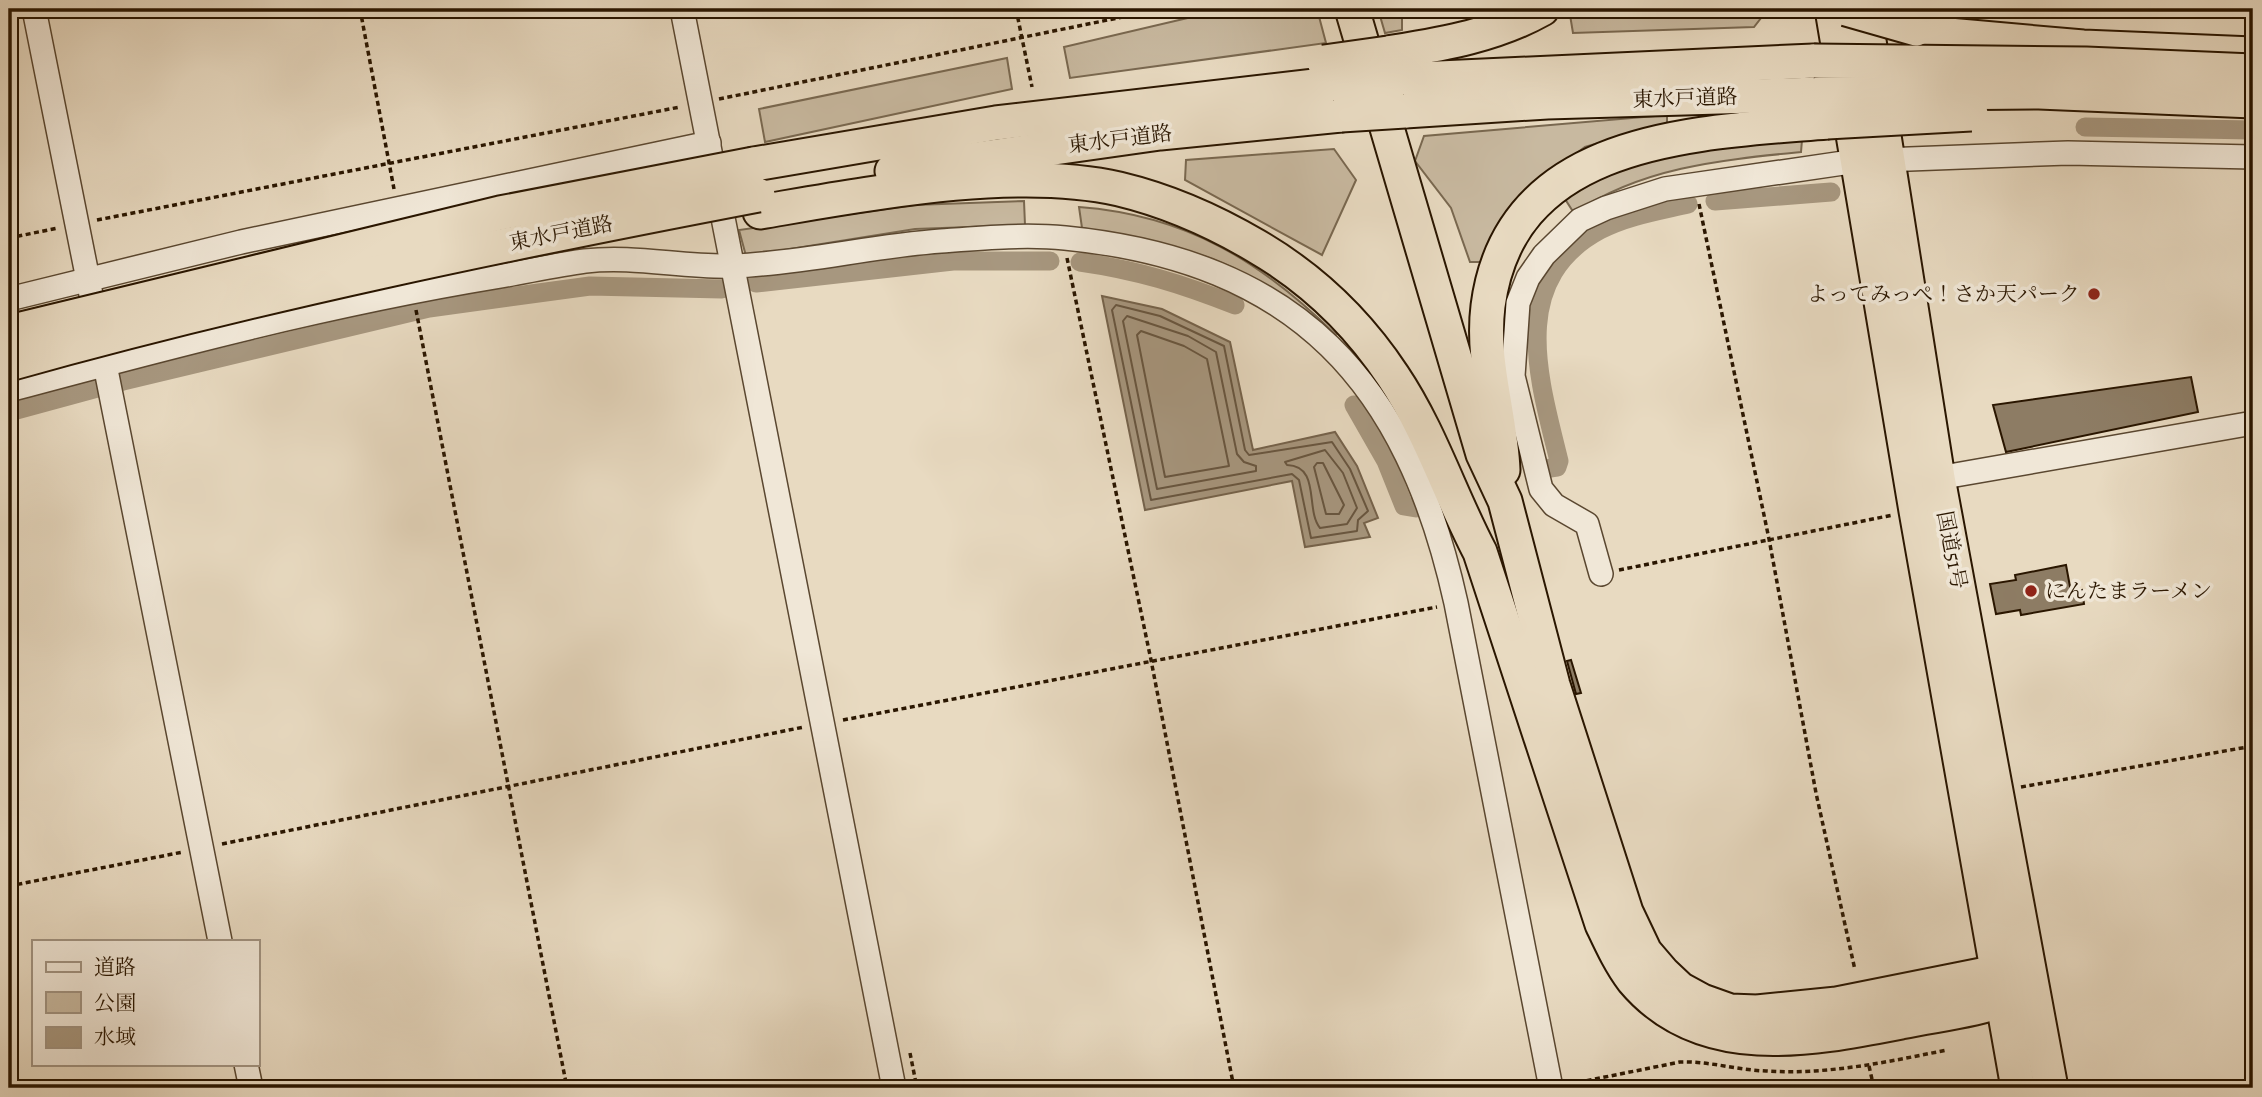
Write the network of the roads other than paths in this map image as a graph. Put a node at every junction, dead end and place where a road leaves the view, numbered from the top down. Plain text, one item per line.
1 (34, 9) edge
2 (682, 9) edge
3 (1336, 9) edge
4 (1352, 9) edge
5 (1542, 9) edge
6 (1832, 9) edge
7 (1846, 9) edge
8 (1864, 9) edge
9 (2253, 54) edge
10 (1392, 66) junction
11 (2253, 71) edge
12 (2253, 101) edge
13 (2253, 106) edge
14 (1823, 108) junction
15 (709, 143) junction
16 (2253, 157) edge
17 (1872, 160) junction
18 (757, 190) junction
19 (733, 266) junction
20 (89, 278) junction
21 (9, 299) edge
22 (9, 332) edge
23 (9, 364) edge
24 (107, 379) junction
25 (9, 390) edge
26 (2253, 423) edge
27 (1938, 478) junction
28 (1505, 501) junction
29 (1480, 552) junction
30 (1601, 574) road end
31 (220, 940) edge
32 (2009, 984) junction
33 (246, 1066) edge
34 (251, 1088) edge
35 (894, 1088) edge
36 (1551, 1088) edge
37 (2018, 1088) edge
38 (2050, 1088) edge

1 - 20 street
2 - 15 street
3 - 29 highway
4 - 28 highway
5 - 10 highway
6 - 17 highway, 国道51号
7 - 9 highway, bridge
8 - 17 highway, 国道51号
10 - 11 highway, 東水戸道路, bridge
10 - 18 highway, 東水戸道路, bridge
12 - 14 highway, 東水戸道路, bridge
13 - 14 highway, bridge
14 - 18 highway, 東水戸道路, bridge
14 - 28 highway
15 - 19 street
15 - 20 street
16 - 17 street
17 - 27 highway, 国道51号
17 - 30 street
17 - 32 highway, 国道51号
18 - 22 highway, 東水戸道路, bridge
18 - 23 highway, 東水戸道路, bridge
18 - 29 highway
19 - 24 street
19 - 35 street
19 - 36 street
20 - 21 street
20 - 24 street
24 - 25 street
24 - 31 street
26 - 27 street
27 - 32 highway, 国道51号
28 - 32 highway
29 - 32 highway
32 - 37 highway, 国道51号
32 - 38 highway, 国道51号
33 - 34 street

